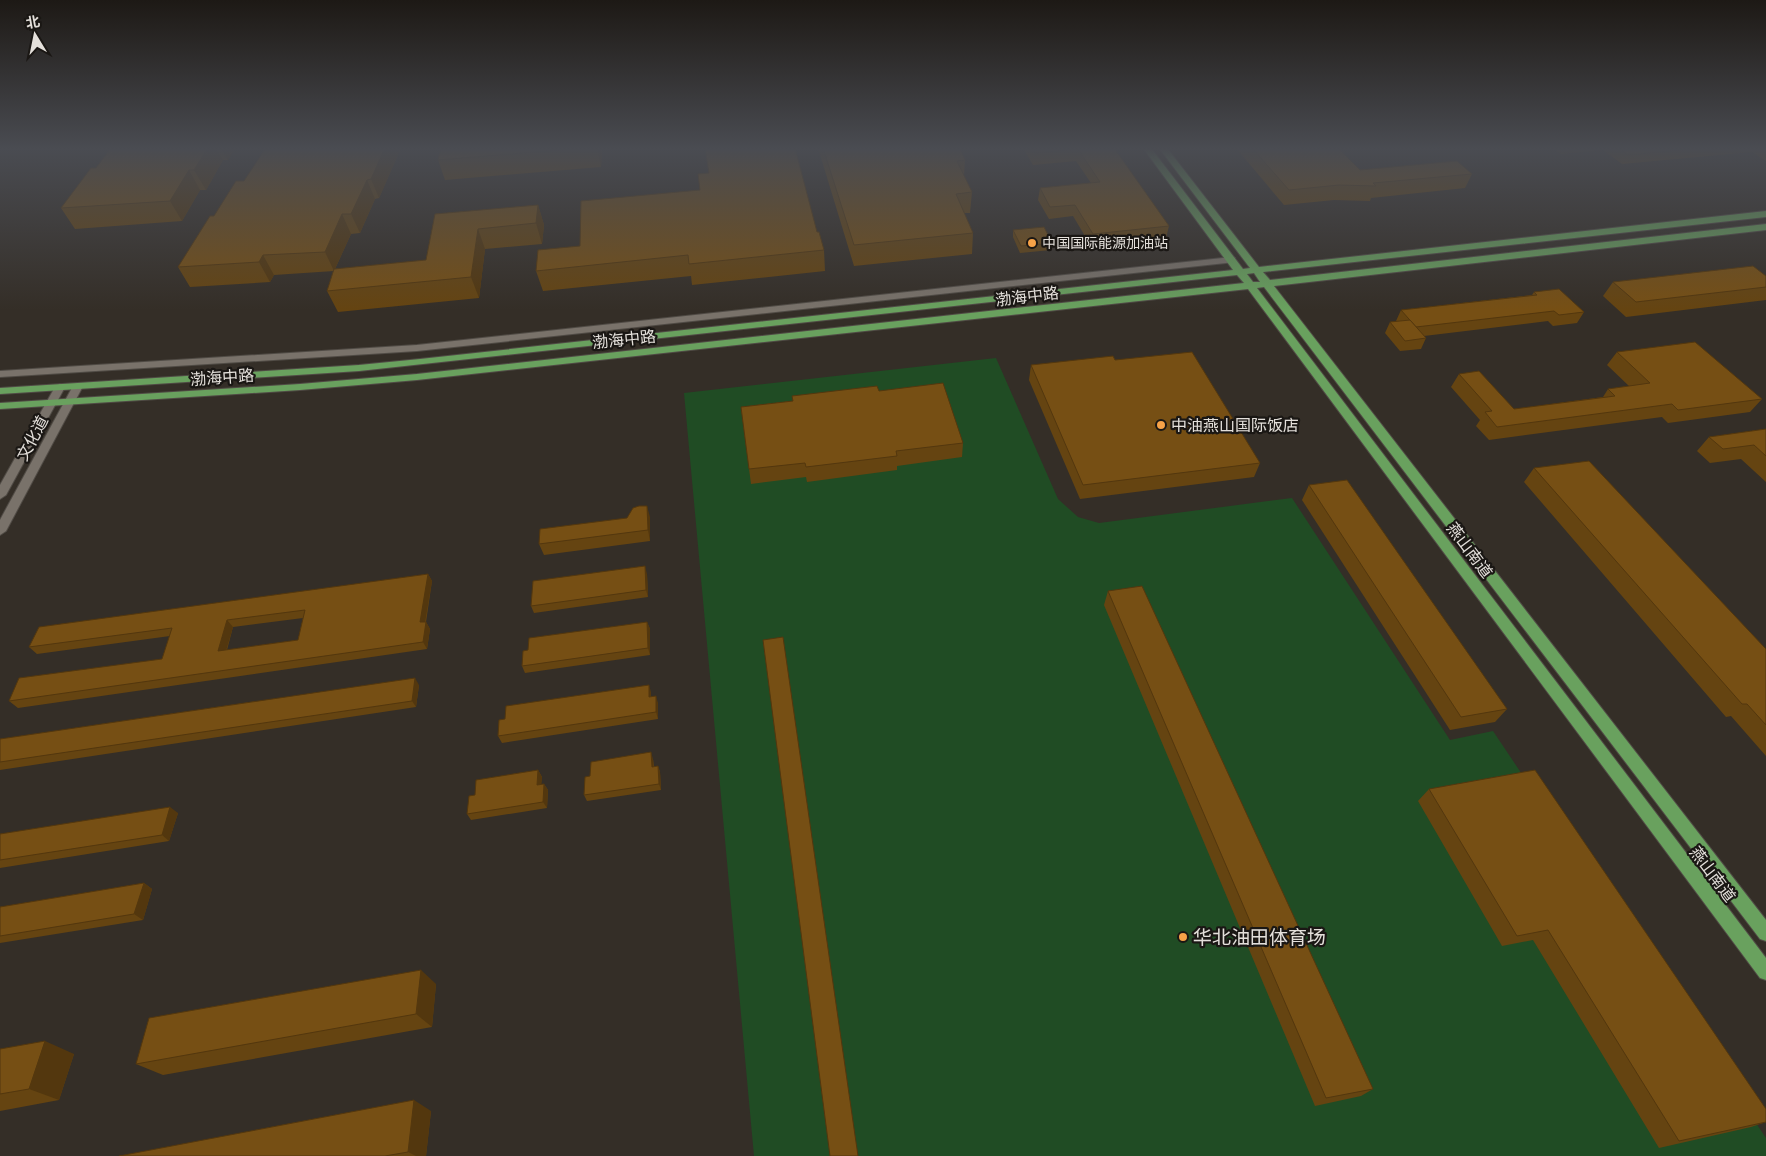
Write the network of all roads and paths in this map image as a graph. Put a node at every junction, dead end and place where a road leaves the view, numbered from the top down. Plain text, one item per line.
1 (1188, 202) edge
2 (1205, 202) edge
3 (1766, 214) edge
4 (1766, 227) edge
5 (1232, 260) junction
6 (1258, 271) junction
7 (1242, 273) junction
8 (1267, 284) junction
9 (1251, 285) junction
10 (0, 374) edge
11 (78, 386) junction
12 (60, 387) junction
13 (0, 391) edge
14 (70, 402) junction
15 (51, 403) junction
16 (0, 406) edge
17 (0, 494) edge
18 (0, 531) edge
19 (1766, 933) edge
20 (1766, 972) edge

1 - 5 main road, 燕山南道
2 - 6 main road, 燕山南道
3 - 6 main road, 渤海中路
4 - 8 main road, 渤海中路
5 - 7 main road, 燕山南道
5 - 10 street
6 - 7 main road, 渤海中路
6 - 8 main road, 燕山南道
7 - 9 main road, 燕山南道
7 - 11 main road, 渤海中路
8 - 9 main road, 渤海中路
8 - 19 main road, 燕山南道
9 - 14 main road, 渤海中路
9 - 20 main road, 燕山南道
11 - 12 main road, 渤海中路
11 - 14 street, 文化道
12 - 13 main road, 渤海中路
12 - 15 street, 文化道
14 - 15 main road, 渤海中路
14 - 18 street, 文化道
15 - 16 main road, 渤海中路
15 - 17 street, 文化道

